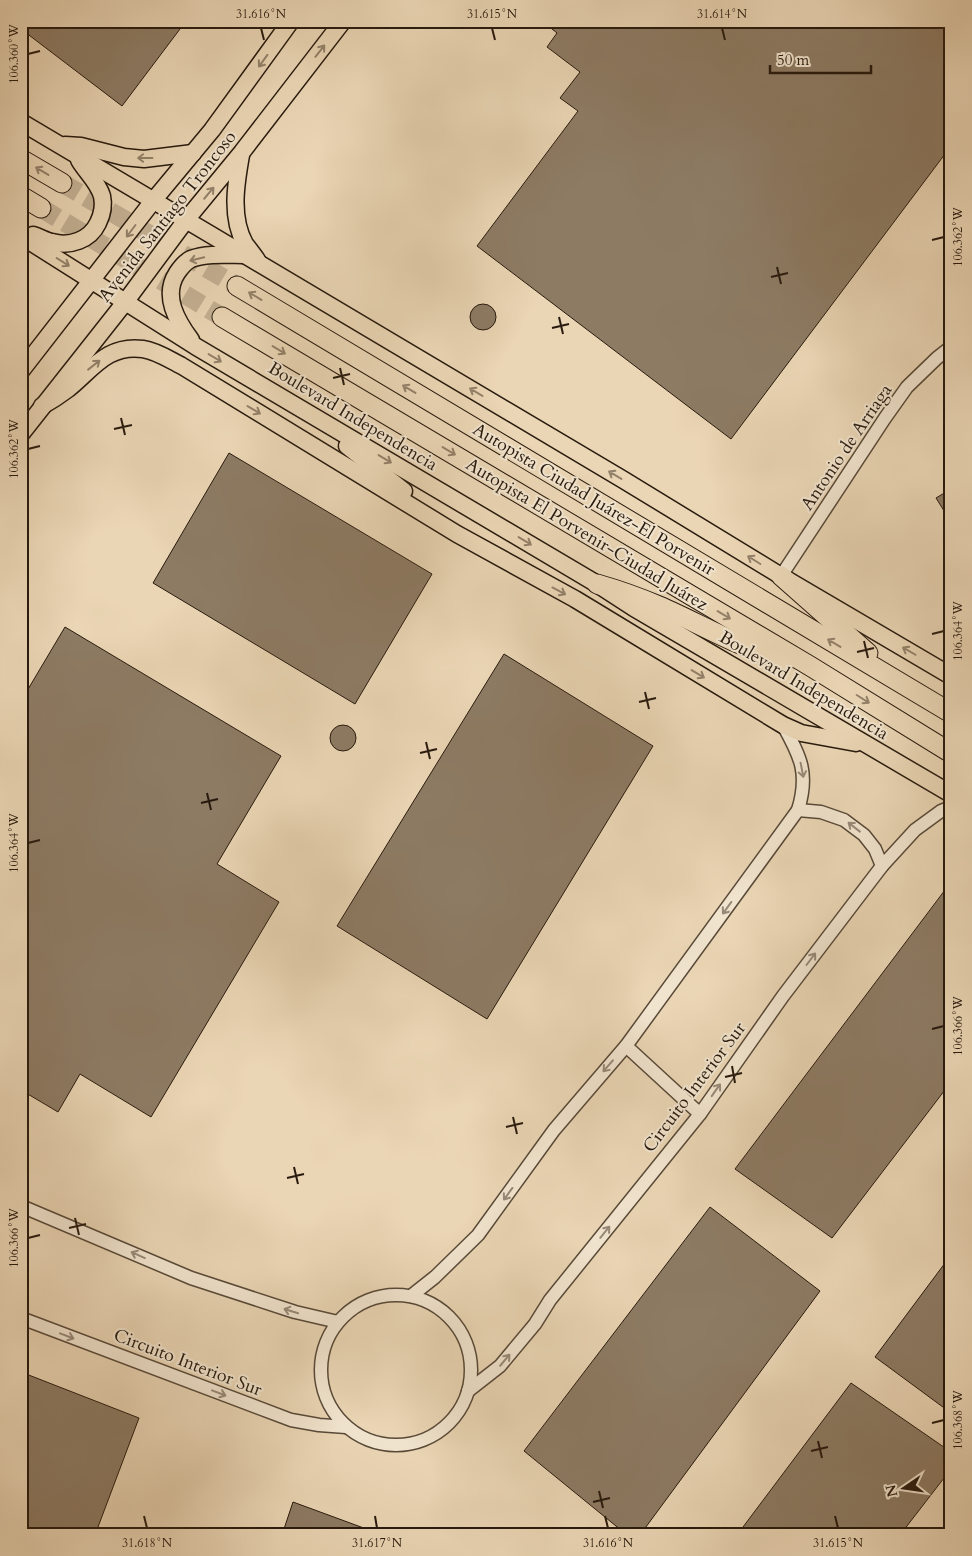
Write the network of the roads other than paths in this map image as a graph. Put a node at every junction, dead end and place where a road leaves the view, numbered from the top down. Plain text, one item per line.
1 (292, 21) edge
2 (343, 21) edge
3 (21, 122) edge
4 (60, 144) junction
5 (193, 152) junction
6 (242, 152) junction
7 (76, 154) junction
8 (21, 159) edge
9 (62, 183) tunnel mouth
10 (21, 196) edge
11 (154, 201) junction
12 (40, 208) tunnel mouth
13 (186, 220) junction
14 (21, 235) edge
15 (245, 255) junction
16 (260, 264) junction
17 (92, 280) junction
18 (237, 286) tunnel mouth
19 (126, 301) junction
20 (222, 317) tunnel mouth
21 (195, 346) junction
22 (951, 347) edge
23 (21, 371) edge
24 (42, 406) junction
25 (302, 410) junction
26 (21, 434) edge
27 (457, 534) junction
28 (780, 576) junction
29 (597, 584) junction
30 (810, 666) junction
31 (951, 676) edge
32 (904, 685) junction
33 (951, 713) edge
34 (783, 725) junction
35 (866, 745) junction
36 (951, 754) edge
37 (951, 794) edge
38 (951, 807) edge
39 (798, 810) junction
40 (882, 866) junction
41 (626, 1046) junction
42 (700, 1114) junction
43 (21, 1206) edge
44 (411, 1296) junction
45 (21, 1318) edge
46 (338, 1322) junction
47 (468, 1391) junction
48 (346, 1427) junction

1 -> 5 main road, Avenida Santiago Troncoso
6 -> 2 main road, Avenida Santiago Troncoso
3 - 4 main road
5 -> 4 main road
4 - 7 main road
5 - 11 main road, Avenida Santiago Troncoso
13 -> 6 main road, Avenida Santiago Troncoso
6 - 16 main road
7 - 11 main road
7 - 14 main road
9 -> 8 highway
10 - 12 highway
11 - 13 main road
11 -> 17 main road, Avenida Santiago Troncoso
13 - 15 main road
13 - 19 main road, Avenida Santiago Troncoso
14 -> 17 main road, Boulevard Independencia
15 - 16 main road
15 -> 21 main road
28 -> 16 main road
17 - 19 main road, Boulevard Independencia
17 - 23 main road, Avenida Santiago Troncoso
32 -> 18 highway, Autopista Ciudad Juárez-El Porvenir
19 - 21 main road, Boulevard Independencia
19 - 24 main road, Avenida Santiago Troncoso
20 -> 30 highway, Autopista El Porvenir-Ciudad Juárez
21 -> 25 main road, Boulevard Independencia
22 - 28 street, Antonio de Arriaga
24 - 26 main road, Avenida Santiago Troncoso
24 -> 27 main road
25 - 27 main road
25 -> 29 main road, Boulevard Independencia
27 -> 34 main road
31 -> 28 main road
28 - 32 highway
29 - 30 highway
29 - 35 main road, Boulevard Independencia
30 -> 36 highway, Autopista El Porvenir-Ciudad Juárez
32 - 33 highway, Autopista Ciudad Juárez-El Porvenir
34 - 35 main road
34 -> 39 street
35 - 37 main road, Boulevard Independencia
38 - 40 street, Circuito Interior Sur
40 -> 39 street
39 -> 41 street
42 -> 40 street, Circuito Interior Sur
41 - 42 street
41 -> 44 street
47 -> 42 street, Circuito Interior Sur
46 -> 43 street
44 - 46 street
44 - 47 street
45 -> 48 street, Circuito Interior Sur
46 - 48 street
47 - 48 street

